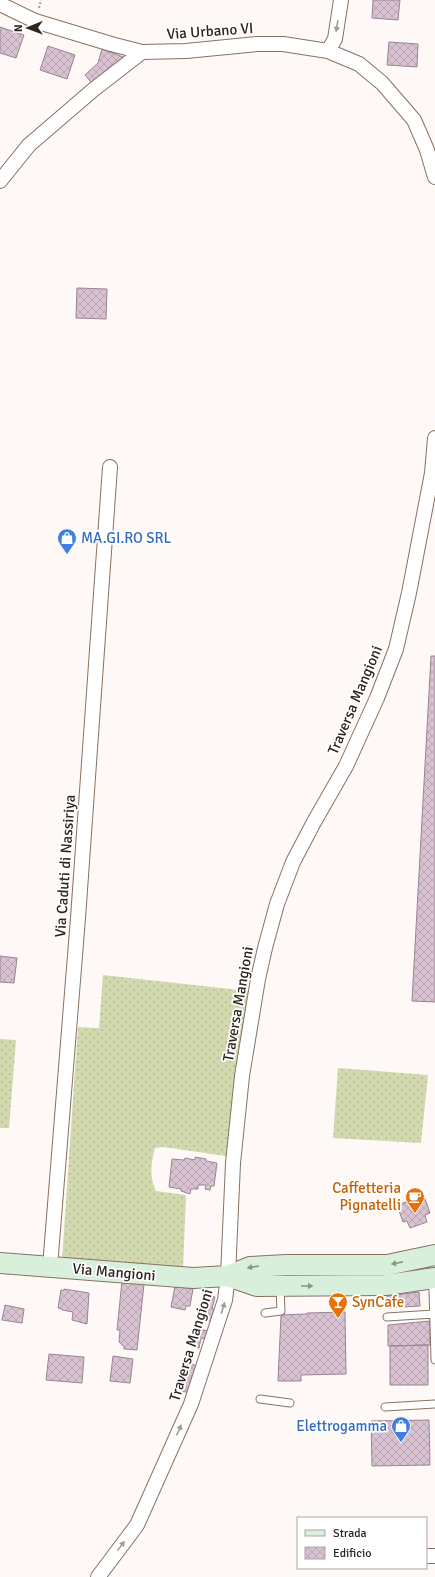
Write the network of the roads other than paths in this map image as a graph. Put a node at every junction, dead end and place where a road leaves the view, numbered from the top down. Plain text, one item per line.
1 (341, 0) edge
2 (0, 4) edge
3 (328, 51) junction
4 (142, 52) junction
5 (431, 151) edge
6 (435, 177) edge
7 (0, 181) edge
8 (435, 438) edge
9 (110, 467) dead end
10 (435, 1255) edge
11 (0, 1263) edge
12 (352, 1264) junction
13 (283, 1265) junction
14 (50, 1267) junction
15 (228, 1276) junction
16 (433, 1279) edge
17 (283, 1286) junction
18 (353, 1286) junction
19 (265, 1313) dead end
20 (434, 1314) junction
21 (387, 1317) dead end
22 (435, 1360) edge
23 (260, 1399) dead end
24 (290, 1403) dead end
25 (435, 1404) edge
26 (385, 1406) dead end
27 (98, 1577) edge

1 -> 3 street
2 - 4 street, Via Urbano VI
3 - 4 street, Via Urbano VI
3 - 5 street, Via Urbano VI
4 - 7 street
5 - 6 street, Via Urbano VI
8 - 15 street, Traversa Mangioni
9 - 14 street, Via Caduti di Nassiriya
10 -> 12 street, Via Mangioni
11 - 14 street, Via Mangioni
12 - 13 street, Via Mangioni
12 - 18 street
13 -> 15 street, Via Mangioni
13 - 17 street
14 - 15 street, Via Mangioni
15 - 17 street, Via Mangioni
27 -> 15 street, Traversa Mangioni
16 - 18 street, Via Mangioni
16 - 20 lane
17 -> 18 street, Via Mangioni
17 - 19 lane
20 - 21 lane
20 - 22 lane
23 - 24 lane
25 - 26 lane

